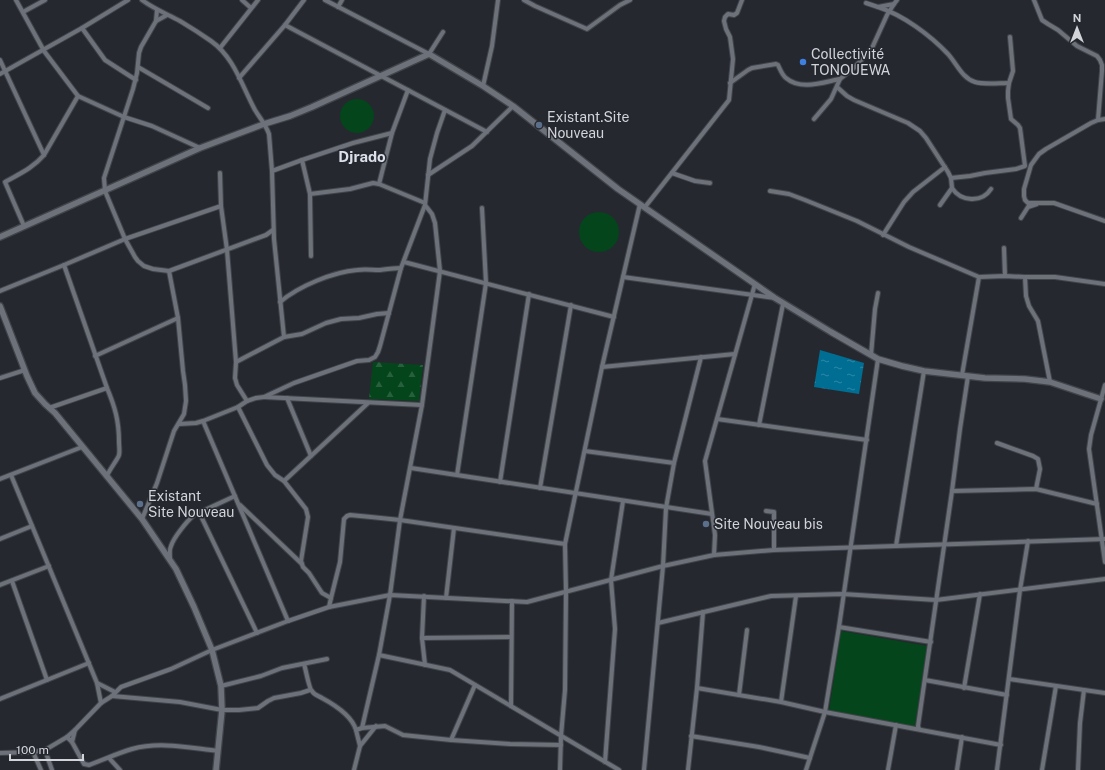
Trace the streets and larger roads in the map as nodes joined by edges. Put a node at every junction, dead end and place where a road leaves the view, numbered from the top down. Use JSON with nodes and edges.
{"nodes":[{"id":1,"x":16,"y":0,"type":"edge"},
{"id":2,"x":46,"y":0,"type":"edge"},
{"id":3,"x":128,"y":0,"type":"edge"},
{"id":4,"x":142,"y":0,"type":"edge"},
{"id":5,"x":242,"y":0,"type":"edge"},
{"id":6,"x":258,"y":0,"type":"edge"},
{"id":7,"x":304,"y":0,"type":"edge"},
{"id":8,"x":324,"y":0,"type":"edge"},
{"id":9,"x":342,"y":0,"type":"edge"},
{"id":10,"x":498,"y":0,"type":"edge"},
{"id":11,"x":524,"y":0,"type":"edge"},
{"id":12,"x":630,"y":0,"type":"edge"},
{"id":13,"x":742,"y":0,"type":"edge"},
{"id":14,"x":1034,"y":0,"type":"edge"},
{"id":15,"x":896,"y":2,"type":"edge"},
{"id":16,"x":866,"y":3,"type":"dead end"},
{"id":17,"x":878,"y":6,"type":"junction"},
{"id":18,"x":338,"y":7,"type":"junction"},
{"id":19,"x":251,"y":8,"type":"junction"},
{"id":20,"x":157,"y":10,"type":"junction"},
{"id":21,"x":890,"y":10,"type":"junction"},
{"id":22,"x":23,"y":12,"type":"junction"},
{"id":23,"x":167,"y":15,"type":"junction"},
{"id":24,"x":156,"y":21,"type":"junction"},
{"id":25,"x":285,"y":25,"type":"junction"},
{"id":26,"x":82,"y":28,"type":"junction"},
{"id":27,"x":443,"y":32,"type":"dead end"},
{"id":28,"x":1010,"y":37,"type":"dead end"},
{"id":29,"x":220,"y":48,"type":"junction"},
{"id":30,"x":44,"y":51,"type":"junction"},
{"id":31,"x":429,"y":54,"type":"junction"},
{"id":32,"x":0,"y":60,"type":"edge"},
{"id":33,"x":138,"y":67,"type":"junction"},
{"id":34,"x":6,"y":71,"type":"junction"},
{"id":35,"x":0,"y":74,"type":"edge"},
{"id":36,"x":382,"y":76,"type":"junction"},
{"id":37,"x":239,"y":78,"type":"junction"},
{"id":38,"x":840,"y":79,"type":"junction"},
{"id":39,"x":136,"y":80,"type":"junction"},
{"id":40,"x":730,"y":83,"type":"junction"},
{"id":41,"x":1009,"y":83,"type":"junction"},
{"id":42,"x":483,"y":86,"type":"junction"},
{"id":43,"x":837,"y":87,"type":"junction"},
{"id":44,"x":408,"y":90,"type":"junction"},
{"id":45,"x":78,"y":96,"type":"junction"},
{"id":46,"x":513,"y":106,"type":"junction"},
{"id":47,"x":208,"y":108,"type":"dead end"},
{"id":48,"x":445,"y":110,"type":"junction"},
{"id":49,"x":124,"y":117,"type":"junction"},
{"id":50,"x":814,"y":119,"type":"dead end"},
{"id":51,"x":1105,"y":119,"type":"edge"},
{"id":52,"x":1098,"y":120,"type":"junction"},
{"id":53,"x":264,"y":124,"type":"junction"},
{"id":54,"x":487,"y":132,"type":"junction"},
{"id":55,"x":392,"y":133,"type":"junction"},
{"id":56,"x":200,"y":148,"type":"junction"},
{"id":57,"x":44,"y":155,"type":"junction"},
{"id":58,"x":302,"y":160,"type":"junction"},
{"id":59,"x":1031,"y":165,"type":"junction"},
{"id":60,"x":1025,"y":166,"type":"junction"},
{"id":61,"x":945,"y":167,"type":"junction"},
{"id":62,"x":272,"y":171,"type":"junction"},
{"id":63,"x":672,"y":173,"type":"junction"},
{"id":64,"x":220,"y":174,"type":"dead end"},
{"id":65,"x":428,"y":175,"type":"junction"},
{"id":66,"x":950,"y":178,"type":"junction"},
{"id":67,"x":710,"y":183,"type":"dead end"},
{"id":68,"x":379,"y":184,"type":"junction"},
{"id":69,"x":952,"y":188,"type":"junction"},
{"id":70,"x":991,"y":189,"type":"dead end"},
{"id":71,"x":105,"y":191,"type":"junction"},
{"id":72,"x":770,"y":191,"type":"dead end"},
{"id":73,"x":310,"y":194,"type":"junction"},
{"id":74,"x":425,"y":204,"type":"junction"},
{"id":75,"x":642,"y":205,"type":"junction"},
{"id":76,"x":940,"y":205,"type":"dead end"},
{"id":77,"x":1028,"y":205,"type":"junction"},
{"id":78,"x":221,"y":206,"type":"junction"},
{"id":79,"x":482,"y":208,"type":"dead end"},
{"id":80,"x":1021,"y":218,"type":"dead end"},
{"id":81,"x":1105,"y":221,"type":"edge"},
{"id":82,"x":24,"y":226,"type":"junction"},
{"id":83,"x":273,"y":230,"type":"junction"},
{"id":84,"x":266,"y":235,"type":"junction"},
{"id":85,"x":883,"y":235,"type":"junction"},
{"id":86,"x":0,"y":237,"type":"edge"},
{"id":87,"x":125,"y":239,"type":"junction"},
{"id":88,"x":274,"y":239,"type":"junction"},
{"id":89,"x":1004,"y":248,"type":"dead end"},
{"id":90,"x":227,"y":250,"type":"junction"},
{"id":91,"x":311,"y":256,"type":"dead end"},
{"id":92,"x":404,"y":262,"type":"junction"},
{"id":93,"x":64,"y":265,"type":"junction"},
{"id":94,"x":401,"y":268,"type":"junction"},
{"id":95,"x":169,"y":271,"type":"junction"},
{"id":96,"x":440,"y":271,"type":"junction"},
{"id":97,"x":1005,"y":276,"type":"junction"},
{"id":98,"x":623,"y":277,"type":"junction"},
{"id":99,"x":979,"y":277,"type":"junction"},
{"id":100,"x":1024,"y":277,"type":"junction"},
{"id":101,"x":486,"y":283,"type":"junction"},
{"id":102,"x":755,"y":284,"type":"junction"},
{"id":103,"x":1105,"y":284,"type":"edge"},
{"id":104,"x":0,"y":291,"type":"edge"},
{"id":105,"x":279,"y":292,"type":"junction"},
{"id":106,"x":878,"y":293,"type":"dead end"},
{"id":107,"x":528,"y":294,"type":"junction"},
{"id":108,"x":288,"y":295,"type":"junction"},
{"id":109,"x":752,"y":295,"type":"junction"},
{"id":110,"x":775,"y":298,"type":"junction"},
{"id":111,"x":280,"y":302,"type":"junction"},
{"id":112,"x":782,"y":304,"type":"junction"},
{"id":113,"x":571,"y":305,"type":"junction"},
{"id":114,"x":0,"y":306,"type":"edge"},
{"id":115,"x":389,"y":313,"type":"junction"},
{"id":116,"x":614,"y":317,"type":"junction"},
{"id":117,"x":178,"y":318,"type":"junction"},
{"id":118,"x":284,"y":337,"type":"junction"},
{"id":119,"x":735,"y":354,"type":"junction"},
{"id":120,"x":871,"y":355,"type":"junction"},
{"id":121,"x":95,"y":356,"type":"junction"},
{"id":122,"x":701,"y":357,"type":"junction"},
{"id":123,"x":878,"y":359,"type":"junction"},
{"id":124,"x":236,"y":362,"type":"junction"},
{"id":125,"x":602,"y":367,"type":"junction"},
{"id":126,"x":24,"y":370,"type":"junction"},
{"id":127,"x":924,"y":371,"type":"junction"},
{"id":128,"x":965,"y":376,"type":"junction"},
{"id":129,"x":0,"y":378,"type":"edge"},
{"id":130,"x":1050,"y":382,"type":"junction"},
{"id":131,"x":1105,"y":385,"type":"edge"},
{"id":132,"x":107,"y":388,"type":"junction"},
{"id":133,"x":264,"y":397,"type":"junction"},
{"id":134,"x":287,"y":398,"type":"junction"},
{"id":135,"x":1103,"y":400,"type":"edge"},
{"id":136,"x":247,"y":402,"type":"junction"},
{"id":137,"x":368,"y":403,"type":"junction"},
{"id":138,"x":422,"y":405,"type":"junction"},
{"id":139,"x":238,"y":407,"type":"junction"},
{"id":140,"x":49,"y":408,"type":"junction"},
{"id":141,"x":717,"y":419,"type":"junction"},
{"id":142,"x":203,"y":421,"type":"junction"},
{"id":143,"x":179,"y":424,"type":"junction"},
{"id":144,"x":759,"y":424,"type":"junction"},
{"id":145,"x":867,"y":440,"type":"junction"},
{"id":146,"x":997,"y":443,"type":"dead end"},
{"id":147,"x":82,"y":447,"type":"junction"},
{"id":148,"x":585,"y":451,"type":"junction"},
{"id":149,"x":311,"y":456,"type":"junction"},
{"id":150,"x":674,"y":463,"type":"junction"},
{"id":151,"x":411,"y":468,"type":"junction"},
{"id":152,"x":11,"y":475,"type":"junction"},
{"id":153,"x":457,"y":475,"type":"junction"},
{"id":154,"x":107,"y":476,"type":"junction"},
{"id":155,"x":0,"y":479,"type":"edge"},
{"id":156,"x":284,"y":481,"type":"junction"},
{"id":157,"x":500,"y":482,"type":"junction"},
{"id":158,"x":540,"y":488,"type":"junction"},
{"id":159,"x":1036,"y":489,"type":"junction"},
{"id":160,"x":952,"y":491,"type":"junction"},
{"id":161,"x":576,"y":493,"type":"junction"},
{"id":162,"x":235,"y":496,"type":"junction"},
{"id":163,"x":623,"y":501,"type":"junction"},
{"id":164,"x":238,"y":504,"type":"junction"},
{"id":165,"x":1097,"y":504,"type":"junction"},
{"id":166,"x":666,"y":508,"type":"junction"},
{"id":167,"x":766,"y":511,"type":"dead end"},
{"id":168,"x":199,"y":512,"type":"junction"},
{"id":169,"x":712,"y":514,"type":"junction"},
{"id":170,"x":142,"y":519,"type":"junction"},
{"id":171,"x":400,"y":520,"type":"junction"},
{"id":172,"x":32,"y":526,"type":"junction"},
{"id":173,"x":454,"y":528,"type":"junction"},
{"id":174,"x":0,"y":539,"type":"edge"},
{"id":175,"x":1103,"y":539,"type":"edge"},
{"id":176,"x":1028,"y":541,"type":"junction"},
{"id":177,"x":565,"y":544,"type":"junction"},
{"id":178,"x":944,"y":544,"type":"junction"},
{"id":179,"x":896,"y":546,"type":"junction"},
{"id":180,"x":850,"y":548,"type":"junction"},
{"id":181,"x":774,"y":550,"type":"junction"},
{"id":182,"x":714,"y":555,"type":"junction"},
{"id":183,"x":170,"y":560,"type":"junction"},
{"id":184,"x":1105,"y":561,"type":"edge"},
{"id":185,"x":302,"y":564,"type":"junction"},
{"id":186,"x":49,"y":566,"type":"junction"},
{"id":187,"x":663,"y":566,"type":"junction"},
{"id":188,"x":1105,"y":579,"type":"edge"},
{"id":189,"x":612,"y":580,"type":"junction"},
{"id":190,"x":12,"y":581,"type":"junction"},
{"id":191,"x":0,"y":585,"type":"edge"},
{"id":192,"x":1020,"y":590,"type":"junction"},
{"id":193,"x":566,"y":592,"type":"junction"},
{"id":194,"x":843,"y":594,"type":"junction"},
{"id":195,"x":980,"y":594,"type":"junction"},
{"id":196,"x":390,"y":595,"type":"junction"},
{"id":197,"x":424,"y":596,"type":"junction"},
{"id":198,"x":796,"y":596,"type":"junction"},
{"id":199,"x":331,"y":598,"type":"junction"},
{"id":200,"x":446,"y":598,"type":"junction"},
{"id":201,"x":936,"y":600,"type":"junction"},
{"id":202,"x":512,"y":601,"type":"junction"},
{"id":203,"x":329,"y":607,"type":"junction"},
{"id":204,"x":703,"y":612,"type":"junction"},
{"id":205,"x":288,"y":621,"type":"junction"},
{"id":206,"x":658,"y":622,"type":"junction"},
{"id":207,"x":839,"y":628,"type":"junction"},
{"id":208,"x":747,"y":630,"type":"dead end"},
{"id":209,"x":257,"y":633,"type":"junction"},
{"id":210,"x":511,"y":637,"type":"junction"},
{"id":211,"x":422,"y":638,"type":"junction"},
{"id":212,"x":931,"y":642,"type":"junction"},
{"id":213,"x":212,"y":650,"type":"junction"},
{"id":214,"x":378,"y":655,"type":"junction"},
{"id":215,"x":327,"y":659,"type":"dead end"},
{"id":216,"x":89,"y":663,"type":"junction"},
{"id":217,"x":304,"y":664,"type":"junction"},
{"id":218,"x":425,"y":665,"type":"junction"},
{"id":219,"x":1009,"y":679,"type":"junction"},
{"id":220,"x":47,"y":680,"type":"junction"},
{"id":221,"x":925,"y":680,"type":"junction"},
{"id":222,"x":97,"y":683,"type":"junction"},
{"id":223,"x":475,"y":685,"type":"junction"},
{"id":224,"x":221,"y":686,"type":"junction"},
{"id":225,"x":1056,"y":686,"type":"junction"},
{"id":226,"x":697,"y":688,"type":"junction"},
{"id":227,"x":964,"y":688,"type":"junction"},
{"id":228,"x":310,"y":690,"type":"junction"},
{"id":229,"x":1084,"y":690,"type":"junction"},
{"id":230,"x":1105,"y":693,"type":"edge"},
{"id":231,"x":113,"y":694,"type":"junction"},
{"id":232,"x":739,"y":695,"type":"junction"},
{"id":233,"x":1007,"y":695,"type":"junction"},
{"id":234,"x":0,"y":699,"type":"edge"},
{"id":235,"x":781,"y":702,"type":"junction"},
{"id":236,"x":101,"y":703,"type":"junction"},
{"id":237,"x":511,"y":706,"type":"junction"},
{"id":238,"x":222,"y":710,"type":"junction"},
{"id":239,"x":825,"y":712,"type":"junction"},
{"id":240,"x":896,"y":725,"type":"junction"},
{"id":241,"x":376,"y":726,"type":"junction"},
{"id":242,"x":362,"y":728,"type":"junction"},
{"id":243,"x":919,"y":729,"type":"junction"},
{"id":244,"x":75,"y":730,"type":"junction"},
{"id":245,"x":356,"y":730,"type":"junction"},
{"id":246,"x":561,"y":736,"type":"junction"},
{"id":247,"x":692,"y":736,"type":"junction"},
{"id":248,"x":67,"y":737,"type":"junction"},
{"id":249,"x":962,"y":737,"type":"junction"},
{"id":250,"x":451,"y":740,"type":"junction"},
{"id":251,"x":72,"y":742,"type":"junction"},
{"id":252,"x":561,"y":745,"type":"junction"},
{"id":253,"x":1000,"y":745,"type":"junction"},
{"id":254,"x":360,"y":746,"type":"junction"},
{"id":255,"x":45,"y":750,"type":"junction"},
{"id":256,"x":33,"y":752,"type":"junction"},
{"id":257,"x":218,"y":752,"type":"junction"},
{"id":258,"x":0,"y":753,"type":"edge"},
{"id":259,"x":109,"y":758,"type":"junction"},
{"id":260,"x":810,"y":758,"type":"junction"},
{"id":261,"x":605,"y":762,"type":"junction"},
{"id":262,"x":40,"y":770,"type":"edge"},
{"id":263,"x":52,"y":770,"type":"edge"},
{"id":264,"x":120,"y":770,"type":"edge"},
{"id":265,"x":216,"y":770,"type":"edge"},
{"id":266,"x":354,"y":770,"type":"edge"},
{"id":267,"x":560,"y":770,"type":"edge"},
{"id":268,"x":619,"y":770,"type":"edge"},
{"id":269,"x":644,"y":770,"type":"edge"},
{"id":270,"x":688,"y":770,"type":"edge"},
{"id":271,"x":806,"y":770,"type":"edge"},
{"id":272,"x":888,"y":770,"type":"edge"},
{"id":273,"x":957,"y":770,"type":"edge"},
{"id":274,"x":997,"y":770,"type":"edge"},
{"id":275,"x":1042,"y":770,"type":"edge"},
{"id":276,"x":1078,"y":770,"type":"edge"}],
"edges":[{"from":1,"to":22,"type":"street"},
{"from":2,"to":22,"type":"street"},
{"from":3,"to":26,"type":"street"},
{"from":4,"to":20,"type":"street"},
{"from":5,"to":19,"type":"street"},
{"from":6,"to":19,"type":"street"},
{"from":7,"to":25,"type":"street"},
{"from":8,"to":18,"type":"street"},
{"from":9,"to":18,"type":"street"},
{"from":10,"to":42,"type":"street"},
{"from":11,"to":12,"type":"street"},
{"from":13,"to":40,"type":"street"},
{"from":14,"to":52,"type":"street"},
{"from":15,"to":17,"type":"street"},
{"from":15,"to":21,"type":"street"},
{"from":16,"to":17,"type":"street"},
{"from":17,"to":21,"type":"street"},
{"from":18,"to":31,"type":"street"},
{"from":19,"to":29,"type":"street"},
{"from":20,"to":23,"type":"street"},
{"from":20,"to":24,"type":"street"},
{"from":21,"to":38,"type":"street"},
{"from":21,"to":41,"type":"street"},
{"from":22,"to":30,"type":"street"},
{"from":23,"to":24,"type":"street"},
{"from":23,"to":29,"type":"street"},
{"from":24,"to":33,"type":"street"},
{"from":25,"to":36,"type":"street"},
{"from":25,"to":37,"type":"street"},
{"from":26,"to":30,"type":"street"},
{"from":26,"to":39,"type":"street"},
{"from":27,"to":31,"type":"street"},
{"from":28,"to":41,"type":"street"},
{"from":29,"to":37,"type":"street"},
{"from":30,"to":34,"type":"street"},
{"from":30,"to":45,"type":"street"},
{"from":31,"to":36,"type":"street"},
{"from":31,"to":42,"type":"street"},
{"from":32,"to":34,"type":"street"},
{"from":33,"to":39,"type":"street"},
{"from":33,"to":47,"type":"street"},
{"from":34,"to":35,"type":"street"},
{"from":34,"to":57,"type":"street"},
{"from":36,"to":44,"type":"street"},
{"from":36,"to":53,"type":"street"},
{"from":37,"to":53,"type":"street"},
{"from":38,"to":40,"type":"street"},
{"from":38,"to":43,"type":"street"},
{"from":39,"to":49,"type":"street"},
{"from":40,"to":63,"type":"street"},
{"from":41,"to":60,"type":"street"},
{"from":42,"to":46,"type":"street"},
{"from":43,"to":50,"type":"street"},
{"from":43,"to":61,"type":"street"},
{"from":44,"to":48,"type":"street"},
{"from":44,"to":55,"type":"street"},
{"from":45,"to":49,"type":"street"},
{"from":45,"to":57,"type":"street"},
{"from":46,"to":54,"type":"street"},
{"from":46,"to":75,"type":"street"},
{"from":48,"to":54,"type":"street"},
{"from":48,"to":65,"type":"street"},
{"from":49,"to":56,"type":"street"},
{"from":49,"to":71,"type":"street"},
{"from":51,"to":52,"type":"street"},
{"from":52,"to":59,"type":"street"},
{"from":53,"to":56,"type":"street"},
{"from":53,"to":62,"type":"street"},
{"from":54,"to":65,"type":"street"},
{"from":55,"to":58,"type":"street"},
{"from":55,"to":68,"type":"street"},
{"from":56,"to":71,"type":"street"},
{"from":57,"to":82,"type":"street"},
{"from":58,"to":62,"type":"street"},
{"from":58,"to":73,"type":"street"},
{"from":59,"to":60,"type":"street"},
{"from":59,"to":77,"type":"street"},
{"from":60,"to":66,"type":"street"},
{"from":61,"to":66,"type":"street"},
{"from":61,"to":85,"type":"street"},
{"from":62,"to":83,"type":"street"},
{"from":63,"to":67,"type":"street"},
{"from":63,"to":75,"type":"street"},
{"from":64,"to":78,"type":"street"},
{"from":65,"to":74,"type":"street"},
{"from":66,"to":69,"type":"street"},
{"from":68,"to":73,"type":"street"},
{"from":68,"to":74,"type":"street"},
{"from":69,"to":70,"type":"street"},
{"from":69,"to":76,"type":"street"},
{"from":71,"to":82,"type":"street"},
{"from":71,"to":87,"type":"street"},
{"from":72,"to":85,"type":"street"},
{"from":73,"to":91,"type":"street"},
{"from":74,"to":92,"type":"street"},
{"from":74,"to":96,"type":"street"},
{"from":75,"to":98,"type":"street"},
{"from":75,"to":102,"type":"street"},
{"from":77,"to":80,"type":"street"},
{"from":77,"to":81,"type":"street"},
{"from":78,"to":87,"type":"street"},
{"from":78,"to":90,"type":"street"},
{"from":79,"to":101,"type":"street"},
{"from":82,"to":86,"type":"street"},
{"from":83,"to":84,"type":"street"},
{"from":83,"to":88,"type":"street"},
{"from":84,"to":88,"type":"street"},
{"from":84,"to":90,"type":"street"},
{"from":85,"to":99,"type":"street"},
{"from":87,"to":93,"type":"street"},
{"from":87,"to":95,"type":"street"},
{"from":88,"to":105,"type":"street"},
{"from":89,"to":97,"type":"street"},
{"from":90,"to":95,"type":"street"},
{"from":90,"to":124,"type":"street"},
{"from":92,"to":94,"type":"street"},
{"from":92,"to":96,"type":"street"},
{"from":93,"to":104,"type":"street"},
{"from":93,"to":121,"type":"street"},
{"from":94,"to":108,"type":"street"},
{"from":94,"to":115,"type":"street"},
{"from":95,"to":117,"type":"street"},
{"from":96,"to":101,"type":"street"},
{"from":96,"to":138,"type":"street"},
{"from":97,"to":99,"type":"street"},
{"from":97,"to":100,"type":"street"},
{"from":98,"to":109,"type":"street"},
{"from":98,"to":116,"type":"street"},
{"from":99,"to":128,"type":"street"},
{"from":100,"to":103,"type":"street"},
{"from":100,"to":130,"type":"street"},
{"from":101,"to":107,"type":"street"},
{"from":101,"to":153,"type":"street"},
{"from":102,"to":109,"type":"street"},
{"from":102,"to":110,"type":"street"},
{"from":105,"to":108,"type":"street"},
{"from":105,"to":111,"type":"street"},
{"from":106,"to":120,"type":"street"},
{"from":107,"to":113,"type":"street"},
{"from":107,"to":157,"type":"street"},
{"from":108,"to":111,"type":"street"},
{"from":109,"to":110,"type":"street"},
{"from":109,"to":119,"type":"street"},
{"from":110,"to":112,"type":"street"},
{"from":111,"to":118,"type":"street"},
{"from":112,"to":120,"type":"street"},
{"from":112,"to":144,"type":"street"},
{"from":113,"to":116,"type":"street"},
{"from":113,"to":158,"type":"street"},
{"from":114,"to":126,"type":"street"},
{"from":115,"to":118,"type":"street"},
{"from":115,"to":133,"type":"street"},
{"from":116,"to":125,"type":"street"},
{"from":117,"to":121,"type":"street"},
{"from":117,"to":143,"type":"street"},
{"from":118,"to":124,"type":"street"},
{"from":119,"to":122,"type":"street"},
{"from":119,"to":141,"type":"street"},
{"from":120,"to":123,"type":"street"},
{"from":121,"to":132,"type":"street"},
{"from":122,"to":125,"type":"street"},
{"from":122,"to":150,"type":"street"},
{"from":123,"to":127,"type":"street"},
{"from":123,"to":145,"type":"street"},
{"from":124,"to":136,"type":"street"},
{"from":125,"to":148,"type":"street"},
{"from":126,"to":129,"type":"street"},
{"from":126,"to":140,"type":"street"},
{"from":127,"to":128,"type":"street"},
{"from":127,"to":179,"type":"street"},
{"from":128,"to":130,"type":"street"},
{"from":128,"to":160,"type":"street"},
{"from":130,"to":135,"type":"street"},
{"from":131,"to":135,"type":"street"},
{"from":132,"to":140,"type":"street"},
{"from":132,"to":154,"type":"street"},
{"from":133,"to":134,"type":"street"},
{"from":133,"to":136,"type":"street"},
{"from":134,"to":137,"type":"street"},
{"from":134,"to":149,"type":"street"},
{"from":135,"to":165,"type":"street"},
{"from":136,"to":139,"type":"street"},
{"from":137,"to":138,"type":"street"},
{"from":137,"to":149,"type":"street"},
{"from":138,"to":151,"type":"street"},
{"from":139,"to":142,"type":"street"},
{"from":139,"to":156,"type":"street"},
{"from":140,"to":147,"type":"street"},
{"from":141,"to":144,"type":"street"},
{"from":141,"to":169,"type":"street"},
{"from":142,"to":143,"type":"street"},
{"from":142,"to":162,"type":"street"},
{"from":143,"to":170,"type":"street"},
{"from":144,"to":145,"type":"street"},
{"from":145,"to":180,"type":"street"},
{"from":146,"to":159,"type":"street"},
{"from":147,"to":152,"type":"street"},
{"from":147,"to":154,"type":"street"},
{"from":148,"to":150,"type":"street"},
{"from":148,"to":161,"type":"street"},
{"from":149,"to":156,"type":"street"},
{"from":150,"to":166,"type":"street"},
{"from":151,"to":153,"type":"street"},
{"from":151,"to":171,"type":"street"},
{"from":152,"to":155,"type":"street"},
{"from":152,"to":172,"type":"street"},
{"from":153,"to":157,"type":"street"},
{"from":154,"to":170,"type":"street"},
{"from":156,"to":185,"type":"street"},
{"from":157,"to":158,"type":"street"},
{"from":158,"to":161,"type":"street"},
{"from":159,"to":160,"type":"street"},
{"from":159,"to":165,"type":"street"},
{"from":160,"to":178,"type":"street"},
{"from":161,"to":163,"type":"street"},
{"from":161,"to":177,"type":"street"},
{"from":162,"to":164,"type":"street"},
{"from":162,"to":168,"type":"street"},
{"from":163,"to":166,"type":"street"},
{"from":163,"to":189,"type":"street"},
{"from":164,"to":185,"type":"street"},
{"from":164,"to":205,"type":"street"},
{"from":165,"to":175,"type":"street"},
{"from":166,"to":169,"type":"street"},
{"from":166,"to":187,"type":"street"},
{"from":167,"to":181,"type":"street"},
{"from":168,"to":183,"type":"street"},
{"from":168,"to":209,"type":"street"},
{"from":169,"to":182,"type":"street"},
{"from":170,"to":183,"type":"street"},
{"from":171,"to":173,"type":"street"},
{"from":171,"to":196,"type":"street"},
{"from":171,"to":199,"type":"street"},
{"from":172,"to":174,"type":"street"},
{"from":172,"to":186,"type":"street"},
{"from":173,"to":177,"type":"street"},
{"from":173,"to":200,"type":"street"},
{"from":175,"to":176,"type":"street"},
{"from":175,"to":184,"type":"street"},
{"from":176,"to":178,"type":"street"},
{"from":176,"to":192,"type":"street"},
{"from":177,"to":193,"type":"street"},
{"from":178,"to":179,"type":"street"},
{"from":178,"to":201,"type":"street"},
{"from":179,"to":180,"type":"street"},
{"from":180,"to":181,"type":"street"},
{"from":180,"to":194,"type":"street"},
{"from":181,"to":182,"type":"street"},
{"from":182,"to":187,"type":"street"},
{"from":183,"to":213,"type":"street"},
{"from":185,"to":199,"type":"street"},
{"from":186,"to":190,"type":"street"},
{"from":186,"to":216,"type":"street"},
{"from":187,"to":189,"type":"street"},
{"from":187,"to":206,"type":"street"},
{"from":188,"to":192,"type":"street"},
{"from":189,"to":193,"type":"street"},
{"from":189,"to":261,"type":"street"},
{"from":190,"to":191,"type":"street"},
{"from":190,"to":220,"type":"street"},
{"from":192,"to":195,"type":"street"},
{"from":192,"to":219,"type":"street"},
{"from":193,"to":202,"type":"street"},
{"from":193,"to":246,"type":"street"},
{"from":194,"to":198,"type":"street"},
{"from":194,"to":201,"type":"street"},
{"from":194,"to":207,"type":"street"},
{"from":195,"to":201,"type":"street"},
{"from":195,"to":227,"type":"street"},
{"from":196,"to":197,"type":"street"},
{"from":196,"to":203,"type":"street"},
{"from":196,"to":214,"type":"street"},
{"from":197,"to":200,"type":"street"},
{"from":197,"to":211,"type":"street"},
{"from":198,"to":204,"type":"street"},
{"from":198,"to":235,"type":"street"},
{"from":199,"to":203,"type":"street"},
{"from":200,"to":202,"type":"street"},
{"from":201,"to":212,"type":"street"},
{"from":202,"to":210,"type":"street"},
{"from":203,"to":205,"type":"street"},
{"from":204,"to":206,"type":"street"},
{"from":204,"to":226,"type":"street"},
{"from":205,"to":209,"type":"street"},
{"from":206,"to":269,"type":"street"},
{"from":207,"to":212,"type":"street"},
{"from":207,"to":239,"type":"street"},
{"from":208,"to":232,"type":"street"},
{"from":209,"to":213,"type":"street"},
{"from":210,"to":211,"type":"street"},
{"from":210,"to":237,"type":"street"},
{"from":211,"to":218,"type":"street"},
{"from":212,"to":221,"type":"street"},
{"from":213,"to":224,"type":"street"},
{"from":213,"to":231,"type":"street"},
{"from":214,"to":218,"type":"street"},
{"from":214,"to":242,"type":"street"},
{"from":215,"to":217,"type":"street"},
{"from":216,"to":220,"type":"street"},
{"from":216,"to":222,"type":"street"},
{"from":217,"to":224,"type":"street"},
{"from":217,"to":228,"type":"street"},
{"from":218,"to":223,"type":"street"},
{"from":219,"to":225,"type":"street"},
{"from":219,"to":233,"type":"street"},
{"from":220,"to":234,"type":"street"},
{"from":221,"to":227,"type":"street"},
{"from":221,"to":243,"type":"street"},
{"from":222,"to":231,"type":"street"},
{"from":222,"to":236,"type":"street"},
{"from":223,"to":237,"type":"street"},
{"from":223,"to":250,"type":"street"},
{"from":224,"to":238,"type":"street"},
{"from":225,"to":229,"type":"street"},
{"from":225,"to":275,"type":"street"},
{"from":226,"to":232,"type":"street"},
{"from":226,"to":247,"type":"street"},
{"from":227,"to":233,"type":"street"},
{"from":228,"to":238,"type":"street"},
{"from":228,"to":245,"type":"street"},
{"from":229,"to":230,"type":"street"},
{"from":229,"to":276,"type":"street"},
{"from":231,"to":236,"type":"street"},
{"from":231,"to":238,"type":"street"},
{"from":232,"to":235,"type":"street"},
{"from":233,"to":253,"type":"street"},
{"from":235,"to":239,"type":"street"},
{"from":236,"to":244,"type":"street"},
{"from":237,"to":246,"type":"street"},
{"from":238,"to":257,"type":"street"},
{"from":239,"to":240,"type":"street"},
{"from":239,"to":260,"type":"street"},
{"from":240,"to":243,"type":"street"},
{"from":240,"to":272,"type":"street"},
{"from":241,"to":242,"type":"street"},
{"from":241,"to":250,"type":"street"},
{"from":241,"to":254,"type":"street"},
{"from":242,"to":245,"type":"street"},
{"from":243,"to":249,"type":"street"},
{"from":244,"to":248,"type":"street"},
{"from":244,"to":251,"type":"street"},
{"from":245,"to":254,"type":"street"},
{"from":246,"to":252,"type":"street"},
{"from":246,"to":261,"type":"street"},
{"from":247,"to":260,"type":"street"},
{"from":247,"to":270,"type":"street"},
{"from":248,"to":251,"type":"street"},
{"from":248,"to":255,"type":"street"},
{"from":249,"to":253,"type":"street"},
{"from":249,"to":273,"type":"street"},
{"from":250,"to":252,"type":"street"},
{"from":251,"to":259,"type":"street"},
{"from":252,"to":267,"type":"street"},
{"from":253,"to":274,"type":"street"},
{"from":254,"to":266,"type":"street"},
{"from":255,"to":256,"type":"street"},
{"from":255,"to":263,"type":"street"},
{"from":256,"to":258,"type":"street"},
{"from":256,"to":262,"type":"street"},
{"from":257,"to":259,"type":"street"},
{"from":257,"to":265,"type":"street"},
{"from":259,"to":264,"type":"street"},
{"from":260,"to":271,"type":"street"},
{"from":261,"to":268,"type":"street"}]}
